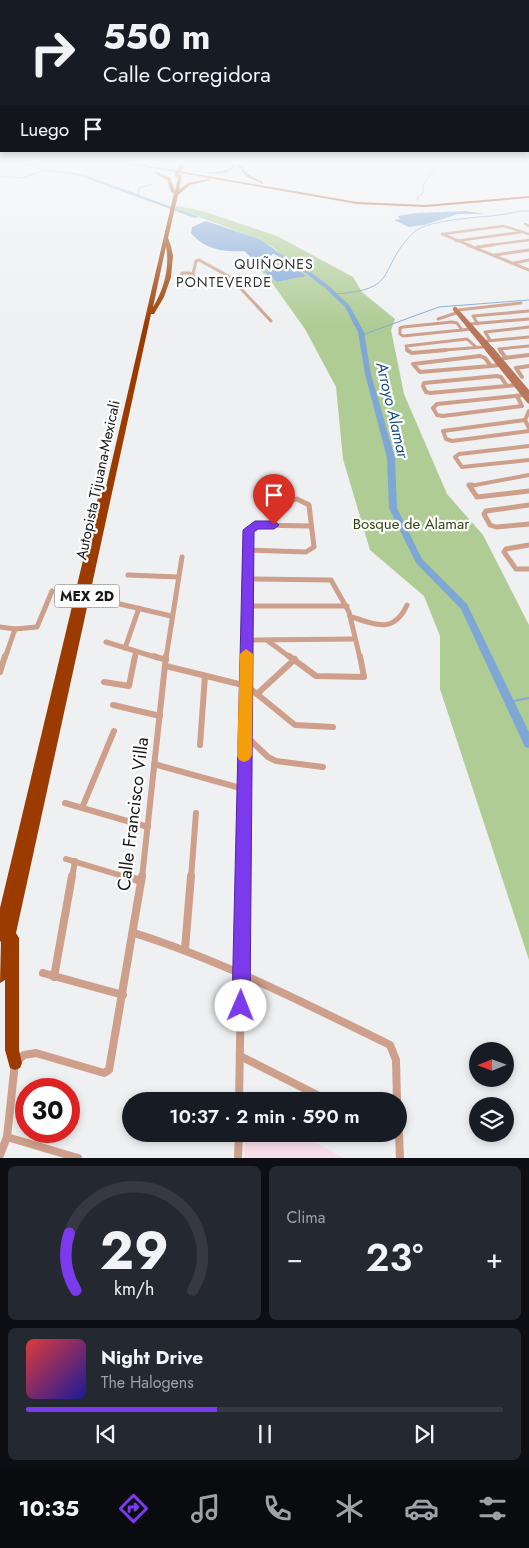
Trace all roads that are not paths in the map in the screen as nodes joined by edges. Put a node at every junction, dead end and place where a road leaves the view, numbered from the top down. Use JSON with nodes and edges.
{"nodes":[{"id":1,"x":170,"y":217,"type":"edge"},
{"id":2,"x":170,"y":217,"type":"edge"},
{"id":3,"x":475,"y":230,"type":"junction"},
{"id":4,"x":462,"y":231,"type":"junction"},
{"id":5,"x":523,"y":232,"type":"junction"},
{"id":6,"x":480,"y":234,"type":"junction"},
{"id":7,"x":529,"y":234,"type":"edge"},
{"id":8,"x":484,"y":237,"type":"junction"},
{"id":9,"x":166,"y":238,"type":"junction"},
{"id":10,"x":529,"y":240,"type":"edge"},
{"id":11,"x":456,"y":241,"type":"junction"},
{"id":12,"x":474,"y":248,"type":"junction"},
{"id":13,"x":529,"y":250,"type":"edge"},
{"id":14,"x":495,"y":255,"type":"junction"},
{"id":15,"x":529,"y":260,"type":"edge"},
{"id":16,"x":514,"y":263,"type":"junction"},
{"id":17,"x":195,"y":269,"type":"junction"},
{"id":18,"x":529,"y":270,"type":"edge"},
{"id":19,"x":187,"y":272,"type":"junction"},
{"id":20,"x":167,"y":274,"type":"junction"},
{"id":21,"x":193,"y":274,"type":"junction"},
{"id":22,"x":178,"y":275,"type":"junction"},
{"id":23,"x":521,"y":303,"type":"dead end"},
{"id":24,"x":457,"y":311,"type":"junction"},
{"id":25,"x":529,"y":311,"type":"edge"},
{"id":26,"x":148,"y":318,"type":"junction"},
{"id":27,"x":438,"y":319,"type":"dead end"},
{"id":28,"x":529,"y":319,"type":"edge"},
{"id":29,"x":271,"y":321,"type":"dead end"},
{"id":30,"x":478,"y":324,"type":"junction"},
{"id":31,"x":470,"y":327,"type":"junction"},
{"id":32,"x":529,"y":327,"type":"edge"},
{"id":33,"x":462,"y":330,"type":"junction"},
{"id":34,"x":529,"y":337,"type":"edge"},
{"id":35,"x":490,"y":340,"type":"junction"},
{"id":36,"x":484,"y":344,"type":"junction"},
{"id":37,"x":529,"y":346,"type":"edge"},
{"id":38,"x":476,"y":347,"type":"junction"},
{"id":39,"x":529,"y":356,"type":"edge"},
{"id":40,"x":506,"y":358,"type":"junction"},
{"id":41,"x":496,"y":359,"type":"junction"},
{"id":42,"x":499,"y":365,"type":"junction"},
{"id":43,"x":491,"y":366,"type":"junction"},
{"id":44,"x":529,"y":366,"type":"edge"},
{"id":45,"x":522,"y":377,"type":"junction"},
{"id":46,"x":529,"y":377,"type":"edge"},
{"id":47,"x":515,"y":378,"type":"junction"},
{"id":48,"x":515,"y":385,"type":"junction"},
{"id":49,"x":507,"y":386,"type":"junction"},
{"id":50,"x":526,"y":395,"type":"edge"},
{"id":51,"x":517,"y":396,"type":"junction"},
{"id":52,"x":529,"y":401,"type":"edge"},
{"id":53,"x":529,"y":411,"type":"edge"},
{"id":54,"x":525,"y":420,"type":"junction"},
{"id":55,"x":529,"y":430,"type":"edge"},
{"id":56,"x":529,"y":446,"type":"edge"},
{"id":57,"x":529,"y":460,"type":"edge"},
{"id":58,"x":529,"y":475,"type":"edge"},
{"id":59,"x":529,"y":491,"type":"edge"},
{"id":60,"x":283,"y":502,"type":"dead end"},
{"id":61,"x":529,"y":505,"type":"edge"},
{"id":62,"x":529,"y":524,"type":"edge"},
{"id":63,"x":310,"y":526,"type":"junction"},
{"id":64,"x":529,"y":545,"type":"edge"},
{"id":65,"x":248,"y":550,"type":"junction"},
{"id":66,"x":182,"y":557,"type":"dead end"},
{"id":67,"x":529,"y":569,"type":"edge"},
{"id":68,"x":128,"y":575,"type":"dead end"},
{"id":69,"x":178,"y":577,"type":"junction"},
{"id":70,"x":246,"y":579,"type":"junction"},
{"id":71,"x":52,"y":590,"type":"dead end"},
{"id":72,"x":120,"y":604,"type":"dead end"},
{"id":73,"x":247,"y":606,"type":"junction"},
{"id":74,"x":347,"y":606,"type":"junction"},
{"id":75,"x":407,"y":606,"type":"dead end"},
{"id":76,"x":139,"y":608,"type":"junction"},
{"id":77,"x":171,"y":616,"type":"junction"},
{"id":78,"x":350,"y":616,"type":"junction"},
{"id":79,"x":0,"y":626,"type":"edge"},
{"id":80,"x":15,"y":629,"type":"junction"},
{"id":81,"x":354,"y":639,"type":"junction"},
{"id":82,"x":246,"y":640,"type":"junction"},
{"id":83,"x":268,"y":641,"type":"junction"},
{"id":84,"x":106,"y":642,"type":"dead end"},
{"id":85,"x":125,"y":648,"type":"junction"},
{"id":86,"x":136,"y":652,"type":"junction"},
{"id":87,"x":295,"y":659,"type":"junction"},
{"id":88,"x":166,"y":663,"type":"junction"},
{"id":89,"x":0,"y":672,"type":"edge"},
{"id":90,"x":205,"y":676,"type":"junction"},
{"id":91,"x":104,"y":682,"type":"dead end"},
{"id":92,"x":247,"y":686,"type":"junction"},
{"id":93,"x":257,"y":694,"type":"junction"},
{"id":94,"x":113,"y":705,"type":"dead end"},
{"id":95,"x":160,"y":716,"type":"junction"},
{"id":96,"x":333,"y":727,"type":"dead end"},
{"id":97,"x":114,"y":731,"type":"dead end"},
{"id":98,"x":245,"y":735,"type":"junction"},
{"id":99,"x":200,"y":745,"type":"dead end"},
{"id":100,"x":154,"y":764,"type":"junction"},
{"id":101,"x":323,"y":767,"type":"dead end"},
{"id":102,"x":244,"y":789,"type":"junction"},
{"id":103,"x":65,"y":803,"type":"dead end"},
{"id":104,"x":82,"y":808,"type":"junction"},
{"id":105,"x":196,"y":813,"type":"dead end"},
{"id":106,"x":148,"y":827,"type":"junction"},
{"id":107,"x":141,"y":881,"type":"junction"},
{"id":108,"x":6,"y":931,"type":"edge"},
{"id":109,"x":134,"y":933,"type":"junction"},
{"id":110,"x":185,"y":949,"type":"junction"},
{"id":111,"x":43,"y":973,"type":"dead end"},
{"id":112,"x":241,"y":973,"type":"junction"},
{"id":113,"x":0,"y":976,"type":"edge"},
{"id":114,"x":54,"y":977,"type":"junction"},
{"id":115,"x":123,"y":995,"type":"junction"},
{"id":116,"x":240,"y":1056,"type":"junction"},
{"id":117,"x":20,"y":1059,"type":"junction"},
{"id":118,"x":239,"y":1092,"type":"edge"},
{"id":119,"x":311,"y":1092,"type":"edge"},
{"id":120,"x":396,"y":1092,"type":"edge"},
{"id":121,"x":7,"y":1137,"type":"junction"},
{"id":122,"x":238,"y":1142,"type":"edge"},
{"id":123,"x":398,"y":1142,"type":"edge"},
{"id":124,"x":0,"y":1155,"type":"edge"},
{"id":125,"x":78,"y":1158,"type":"edge"},
{"id":126,"x":238,"y":1158,"type":"edge"},
{"id":127,"x":400,"y":1158,"type":"edge"}],
"edges":[{"from":1,"to":9,"type":"highway","name":"Autopista Tijuana-Mexicali","number":"MEX 2D"},
{"from":2,"to":108,"type":"highway","name":"Autopista Tijuana-Mexicali","number":"MEX 2D"},
{"from":3,"to":4,"type":"street"},
{"from":3,"to":5,"type":"street"},
{"from":3,"to":6,"type":"street"},
{"from":4,"to":6,"type":"street"},
{"from":4,"to":11,"type":"street"},
{"from":5,"to":7,"type":"street"},
{"from":5,"to":8,"type":"street"},
{"from":6,"to":8,"type":"street"},
{"from":8,"to":11,"type":"street"},
{"from":9,"to":20,"type":"highway"},
{"from":9,"to":26,"type":"highway","name":"Autopista Tijuana-Mexicali","number":"MEX 2D"},
{"from":10,"to":12,"type":"street"},
{"from":11,"to":12,"type":"street"},
{"from":12,"to":14,"type":"street"},
{"from":13,"to":14,"type":"street"},
{"from":14,"to":16,"type":"street"},
{"from":15,"to":16,"type":"street"},
{"from":16,"to":18,"type":"street"},
{"from":17,"to":19,"type":"street"},
{"from":17,"to":21,"type":"street"},
{"from":17,"to":29,"type":"street"},
{"from":19,"to":21,"type":"street"},
{"from":19,"to":22,"type":"street"},
{"from":20,"to":22,"type":"street"},
{"from":20,"to":22,"type":"street"},
{"from":20,"to":26,"type":"highway"},
{"from":21,"to":22,"type":"street"},
{"from":23,"to":24,"type":"street"},
{"from":24,"to":27,"type":"street"},
{"from":24,"to":31,"type":"street"},
{"from":25,"to":30,"type":"street"},
{"from":26,"to":108,"type":"highway","name":"Autopista Tijuana-Mexicali","number":"MEX 2D"},
{"from":28,"to":30,"type":"street"},
{"from":30,"to":31,"type":"street"},
{"from":31,"to":33,"type":"street"},
{"from":31,"to":36,"type":"street"},
{"from":32,"to":35,"type":"street"},
{"from":33,"to":33,"type":"street"},
{"from":34,"to":35,"type":"street"},
{"from":35,"to":36,"type":"street"},
{"from":36,"to":38,"type":"street"},
{"from":36,"to":41,"type":"street"},
{"from":37,"to":40,"type":"street"},
{"from":38,"to":38,"type":"street"},
{"from":39,"to":40,"type":"street"},
{"from":40,"to":41,"type":"street"},
{"from":41,"to":42,"type":"street"},
{"from":41,"to":47,"type":"street"},
{"from":42,"to":43,"type":"street"},
{"from":42,"to":48,"type":"street"},
{"from":43,"to":43,"type":"street"},
{"from":44,"to":45,"type":"street"},
{"from":45,"to":46,"type":"street"},
{"from":45,"to":47,"type":"street"},
{"from":47,"to":50,"type":"street"},
{"from":48,"to":49,"type":"street"},
{"from":48,"to":50,"type":"street"},
{"from":49,"to":49,"type":"street"},
{"from":50,"to":51,"type":"street"},
{"from":50,"to":52,"type":"street"},
{"from":51,"to":51,"type":"street"},
{"from":53,"to":54,"type":"street"},
{"from":54,"to":55,"type":"street"},
{"from":54,"to":55,"type":"street"},
{"from":56,"to":57,"type":"street"},
{"from":58,"to":59,"type":"street"},
{"from":60,"to":63,"type":"street"},
{"from":61,"to":62,"type":"street"},
{"from":63,"to":65,"type":"street"},
{"from":63,"to":65,"type":"street"},
{"from":64,"to":67,"type":"street"},
{"from":65,"to":70,"type":"street"},
{"from":66,"to":69,"type":"street","name":"Calle Francisco Villa"},
{"from":68,"to":69,"type":"street"},
{"from":69,"to":77,"type":"street","name":"Calle Francisco Villa"},
{"from":70,"to":73,"type":"street"},
{"from":70,"to":74,"type":"street"},
{"from":71,"to":80,"type":"street"},
{"from":72,"to":76,"type":"street"},
{"from":73,"to":74,"type":"street"},
{"from":73,"to":82,"type":"street"},
{"from":74,"to":78,"type":"street"},
{"from":75,"to":78,"type":"street"},
{"from":76,"to":77,"type":"street"},
{"from":76,"to":85,"type":"street"},
{"from":77,"to":88,"type":"street","name":"Calle Francisco Villa"},
{"from":78,"to":81,"type":"street"},
{"from":79,"to":80,"type":"street"},
{"from":80,"to":89,"type":"street"},
{"from":81,"to":83,"type":"street"},
{"from":81,"to":87,"type":"street"},
{"from":82,"to":83,"type":"street"},
{"from":82,"to":92,"type":"street"},
{"from":83,"to":87,"type":"street"},
{"from":84,"to":85,"type":"street"},
{"from":85,"to":86,"type":"street"},
{"from":86,"to":88,"type":"street"},
{"from":86,"to":91,"type":"street"},
{"from":87,"to":93,"type":"street"},
{"from":88,"to":90,"type":"street"},
{"from":88,"to":95,"type":"street","name":"Calle Francisco Villa"},
{"from":90,"to":92,"type":"street"},
{"from":90,"to":99,"type":"street"},
{"from":92,"to":93,"type":"street"},
{"from":92,"to":98,"type":"street"},
{"from":93,"to":96,"type":"street"},
{"from":94,"to":95,"type":"street"},
{"from":95,"to":100,"type":"street","name":"Calle Francisco Villa"},
{"from":97,"to":104,"type":"street"},
{"from":98,"to":101,"type":"street"},
{"from":98,"to":102,"type":"street"},
{"from":100,"to":102,"type":"street"},
{"from":100,"to":106,"type":"street","name":"Calle Francisco Villa"},
{"from":102,"to":112,"type":"street"},
{"from":103,"to":104,"type":"street"},
{"from":104,"to":106,"type":"street"},
{"from":105,"to":110,"type":"street"},
{"from":106,"to":107,"type":"street","name":"Calle Francisco Villa"},
{"from":107,"to":109,"type":"street","name":"Calle Francisco Villa"},
{"from":107,"to":114,"type":"street"},
{"from":108,"to":113,"type":"highway","name":"Autopista Tijuana-Mexicali","number":"MEX 2D"},
{"from":108,"to":117,"type":"highway"},
{"from":109,"to":110,"type":"street"},
{"from":109,"to":115,"type":"street","name":"Calle Francisco Villa"},
{"from":110,"to":112,"type":"street"},
{"from":111,"to":114,"type":"street"},
{"from":112,"to":116,"type":"street"},
{"from":112,"to":120,"type":"street"},
{"from":114,"to":115,"type":"street"},
{"from":115,"to":117,"type":"street","name":"Calle Francisco Villa"},
{"from":116,"to":118,"type":"street"},
{"from":116,"to":119,"type":"street"},
{"from":117,"to":121,"type":"street"},
{"from":121,"to":124,"type":"street"},
{"from":121,"to":125,"type":"street"},
{"from":122,"to":126,"type":"street"},
{"from":123,"to":127,"type":"street"}]}
